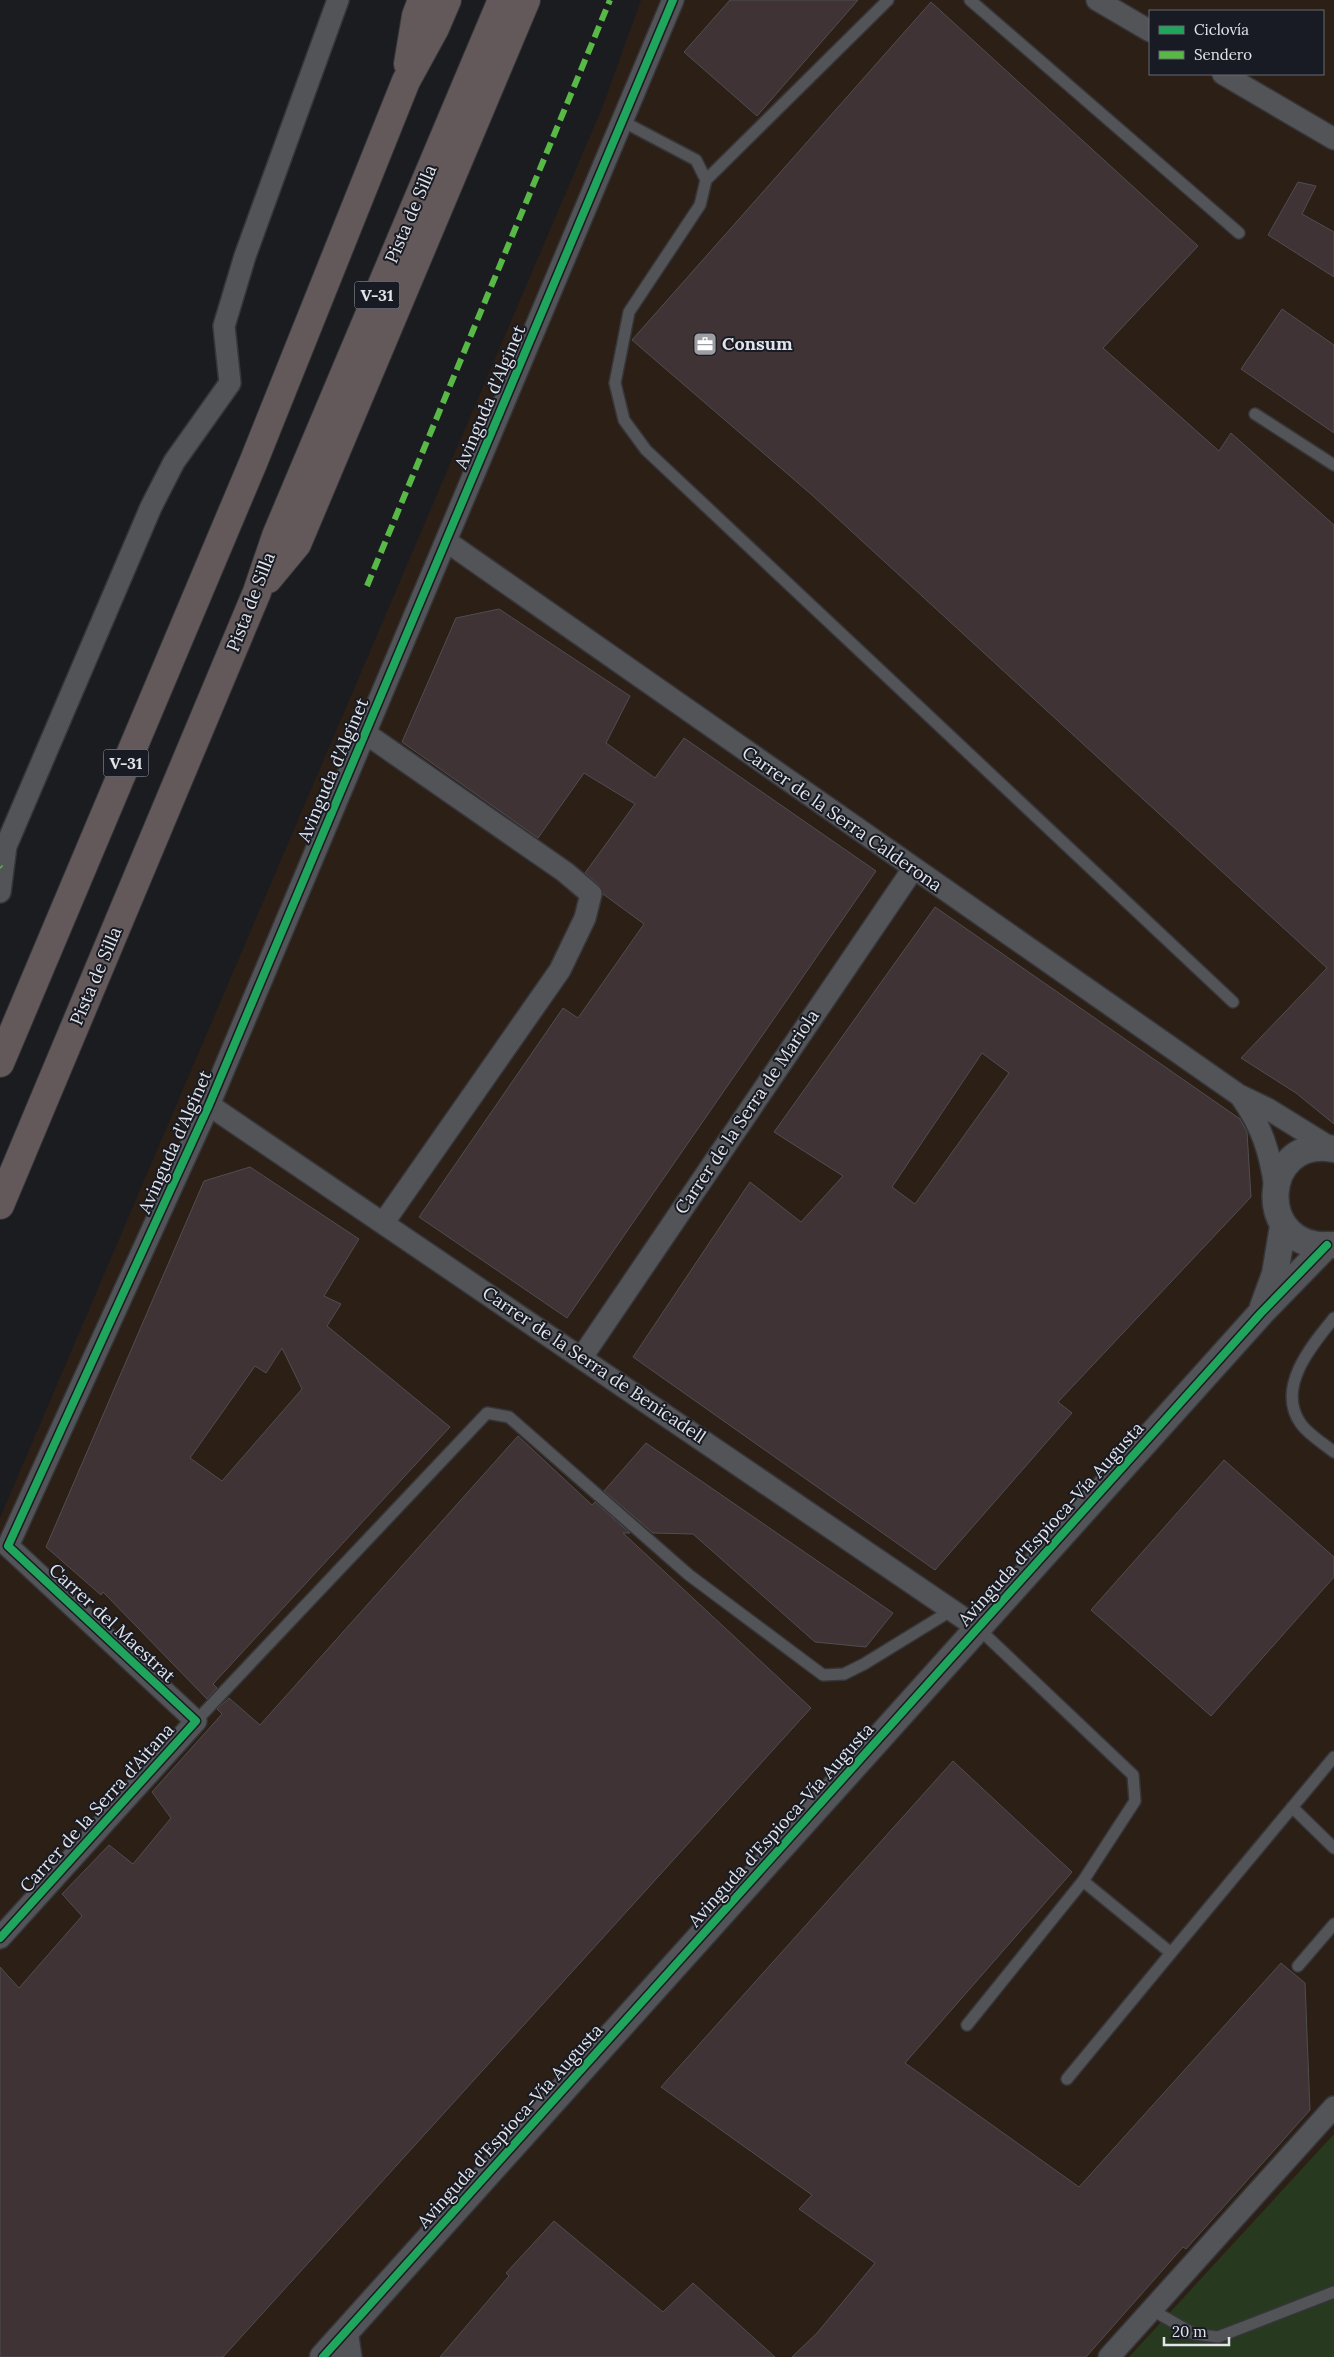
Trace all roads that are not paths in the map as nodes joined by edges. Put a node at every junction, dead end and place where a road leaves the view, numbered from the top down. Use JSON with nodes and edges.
{"nodes":[{"id":1,"x":338,"y":0,"type":"edge"},
{"id":2,"x":422,"y":0,"type":"edge"},
{"id":3,"x":447,"y":0,"type":"edge"},
{"id":4,"x":502,"y":0,"type":"edge"},
{"id":5,"x":526,"y":0,"type":"edge"},
{"id":6,"x":673,"y":0,"type":"edge"},
{"id":7,"x":888,"y":0,"type":"edge"},
{"id":8,"x":970,"y":0,"type":"edge"},
{"id":9,"x":1097,"y":0,"type":"edge"},
{"id":10,"x":1149,"y":30,"type":"edge"},
{"id":11,"x":1225,"y":75,"type":"edge"},
{"id":12,"x":406,"y":81,"type":"junction"},
{"id":13,"x":622,"y":121,"type":"junction"},
{"id":14,"x":1334,"y":139,"type":"edge"},
{"id":15,"x":706,"y":180,"type":"junction"},
{"id":16,"x":1239,"y":233,"type":"dead end"},
{"id":17,"x":1256,"y":414,"type":"dead end"},
{"id":18,"x":1334,"y":465,"type":"edge"},
{"id":19,"x":446,"y":540,"type":"junction"},
{"id":20,"x":257,"y":592,"type":"junction"},
{"id":21,"x":365,"y":733,"type":"junction"},
{"id":22,"x":913,"y":869,"type":"junction"},
{"id":23,"x":0,"y":892,"type":"edge"},
{"id":24,"x":1232,"y":1002,"type":"dead end"},
{"id":25,"x":0,"y":1063,"type":"edge"},
{"id":26,"x":1239,"y":1095,"type":"junction"},
{"id":27,"x":209,"y":1105,"type":"junction"},
{"id":28,"x":1333,"y":1147,"type":"edge"},
{"id":29,"x":1275,"y":1188,"type":"junction"},
{"id":30,"x":0,"y":1205,"type":"edge"},
{"id":31,"x":384,"y":1222,"type":"junction"},
{"id":32,"x":1283,"y":1226,"type":"junction"},
{"id":33,"x":1330,"y":1245,"type":"edge"},
{"id":34,"x":1261,"y":1313,"type":"junction"},
{"id":35,"x":1334,"y":1318,"type":"edge"},
{"id":36,"x":582,"y":1357,"type":"junction"},
{"id":37,"x":1334,"y":1452,"type":"edge"},
{"id":38,"x":8,"y":1546,"type":"joint"},
{"id":39,"x":952,"y":1610,"type":"junction"},
{"id":40,"x":978,"y":1628,"type":"junction"},
{"id":41,"x":196,"y":1721,"type":"junction"},
{"id":42,"x":1334,"y":1757,"type":"edge"},
{"id":43,"x":1292,"y":1807,"type":"junction"},
{"id":44,"x":1334,"y":1848,"type":"edge"},
{"id":45,"x":1083,"y":1881,"type":"junction"},
{"id":46,"x":1334,"y":1924,"type":"edge"},
{"id":47,"x":0,"y":1938,"type":"edge"},
{"id":48,"x":1171,"y":1953,"type":"junction"},
{"id":49,"x":1298,"y":1966,"type":"dead end"},
{"id":50,"x":967,"y":2025,"type":"dead end"},
{"id":51,"x":1067,"y":2080,"type":"dead end"},
{"id":52,"x":1334,"y":2107,"type":"edge"},
{"id":53,"x":1334,"y":2292,"type":"edge"},
{"id":54,"x":1152,"y":2310,"type":"junction"},
{"id":55,"x":347,"y":2330,"type":"junction"},
{"id":56,"x":323,"y":2357,"type":"edge"},
{"id":57,"x":351,"y":2357,"type":"edge"},
{"id":58,"x":1109,"y":2357,"type":"edge"}],
"edges":[{"from":1,"to":23,"type":"street"},
{"from":2,"to":12,"type":"highway"},
{"from":3,"to":12,"type":"highway","number":"V-31"},
{"from":4,"to":20,"type":"highway","name":"Pista de Silla","number":"V-31"},
{"from":5,"to":20,"type":"highway"},
{"from":6,"to":13,"type":"street","name":"Avinguda d'Alginet"},
{"from":7,"to":15,"type":"lane"},
{"from":8,"to":16,"type":"lane"},
{"from":9,"to":10,"type":"street"},
{"from":11,"to":14,"type":"street"},
{"from":12,"to":25,"type":"highway","number":"V-31"},
{"from":13,"to":15,"type":"lane"},
{"from":13,"to":19,"type":"street","name":"Avinguda d'Alginet"},
{"from":15,"to":24,"type":"lane"},
{"from":17,"to":18,"type":"lane"},
{"from":19,"to":21,"type":"street","name":"Avinguda d'Alginet"},
{"from":19,"to":22,"type":"street","name":"Carrer de la Serra Calderona"},
{"from":20,"to":30,"type":"highway","name":"Pista de Silla","number":"V-31"},
{"from":21,"to":27,"type":"street","name":"Avinguda d'Alginet"},
{"from":21,"to":31,"type":"street"},
{"from":22,"to":26,"type":"street","name":"Carrer de la Serra Calderona"},
{"from":22,"to":36,"type":"street","name":"Carrer de la Serra de Mariola"},
{"from":26,"to":28,"type":"street","name":"Carrer de la Serra Calderona"},
{"from":26,"to":29,"type":"street","name":"Carrer de la Serra Calderona"},
{"from":27,"to":31,"type":"street","name":"Carrer de la Serra de Benicadell"},
{"from":27,"to":38,"type":"street","name":"Avinguda d'Alginet"},
{"from":28,"to":29,"type":"street"},
{"from":29,"to":32,"type":"street"},
{"from":31,"to":36,"type":"street","name":"Carrer de la Serra de Benicadell"},
{"from":32,"to":33,"type":"street"},
{"from":32,"to":34,"type":"street"},
{"from":33,"to":34,"type":"street","name":"Avinguda d'Espioca-Vía Augusta"},
{"from":34,"to":40,"type":"street","name":"Avinguda d'Espioca-Vía Augusta"},
{"from":35,"to":37,"type":"lane"},
{"from":36,"to":39,"type":"street","name":"Carrer de la Serra de Benicadell"},
{"from":38,"to":41,"type":"street","name":"Carrer del Maestrat"},
{"from":39,"to":40,"type":"street","name":"Carrer de la Serra de Benicadell"},
{"from":39,"to":41,"type":"lane"},
{"from":40,"to":45,"type":"lane"},
{"from":40,"to":55,"type":"street","name":"Avinguda d'Espioca-Vía Augusta"},
{"from":41,"to":47,"type":"street","name":"Carrer de la Serra d'Aitana"},
{"from":42,"to":43,"type":"lane"},
{"from":43,"to":44,"type":"lane"},
{"from":43,"to":48,"type":"lane"},
{"from":45,"to":48,"type":"lane"},
{"from":45,"to":50,"type":"lane"},
{"from":46,"to":49,"type":"lane"},
{"from":48,"to":51,"type":"lane"},
{"from":52,"to":54,"type":"street"},
{"from":53,"to":54,"type":"lane"},
{"from":54,"to":58,"type":"street"},
{"from":55,"to":56,"type":"street","name":"Avinguda d'Espioca-Vía Augusta"},
{"from":55,"to":57,"type":"street"}]}
